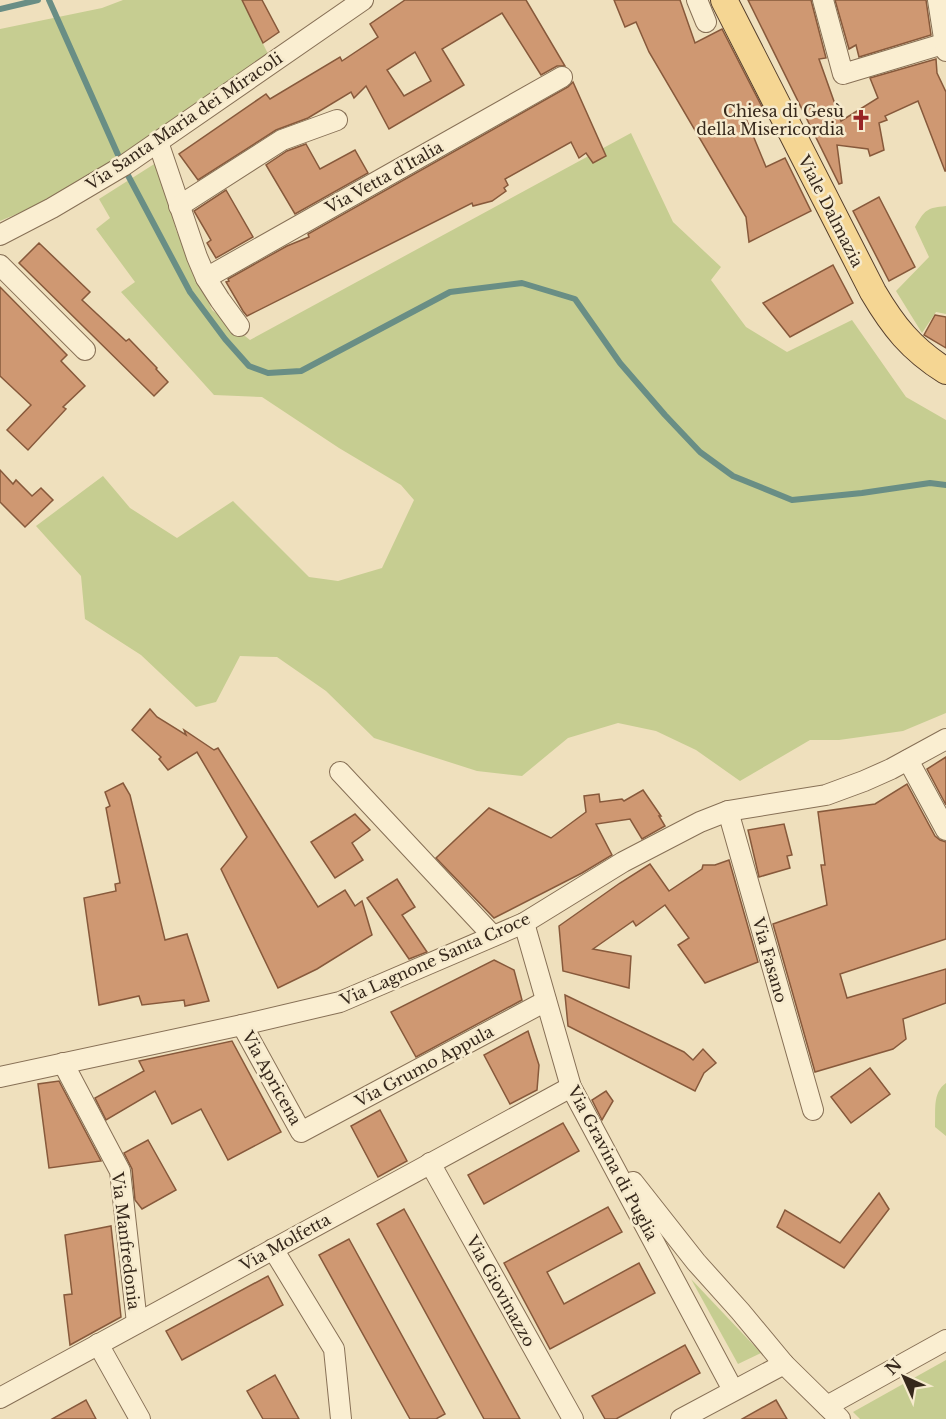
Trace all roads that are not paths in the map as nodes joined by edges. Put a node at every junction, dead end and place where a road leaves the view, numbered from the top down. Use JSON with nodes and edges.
{"nodes":[{"id":1,"x":363,"y":0,"type":"edge"},
{"id":2,"x":697,"y":0,"type":"edge"},
{"id":3,"x":724,"y":0,"type":"edge"},
{"id":4,"x":823,"y":0,"type":"edge"},
{"id":5,"x":938,"y":0,"type":"edge"},
{"id":6,"x":706,"y":22,"type":"dead end"},
{"id":7,"x":945,"y":46,"type":"edge"},
{"id":8,"x":562,"y":77,"type":"dead end"},
{"id":9,"x":337,"y":120,"type":"dead end"},
{"id":10,"x":158,"y":142,"type":"junction"},
{"id":11,"x":179,"y":206,"type":"junction"},
{"id":12,"x":0,"y":235,"type":"edge"},
{"id":13,"x":0,"y":265,"type":"edge"},
{"id":14,"x":206,"y":278,"type":"junction"},
{"id":15,"x":239,"y":326,"type":"dead end"},
{"id":16,"x":85,"y":350,"type":"dead end"},
{"id":17,"x":946,"y":371,"type":"edge"},
{"id":18,"x":946,"y":739,"type":"edge"},
{"id":19,"x":908,"y":760,"type":"junction"},
{"id":20,"x":340,"y":772,"type":"dead end"},
{"id":21,"x":728,"y":811,"type":"junction"},
{"id":22,"x":946,"y":830,"type":"edge"},
{"id":23,"x":524,"y":923,"type":"junction"},
{"id":24,"x":493,"y":936,"type":"junction"},
{"id":25,"x":546,"y":1001,"type":"junction"},
{"id":26,"x":242,"y":1025,"type":"junction"},
{"id":27,"x":63,"y":1063,"type":"junction"},
{"id":28,"x":0,"y":1077,"type":"edge"},
{"id":29,"x":571,"y":1087,"type":"junction"},
{"id":30,"x":813,"y":1110,"type":"dead end"},
{"id":31,"x":301,"y":1132,"type":"joint"},
{"id":32,"x":600,"y":1140,"type":"junction"},
{"id":33,"x":430,"y":1163,"type":"junction"},
{"id":34,"x":273,"y":1249,"type":"junction"},
{"id":35,"x":137,"y":1323,"type":"junction"},
{"id":36,"x":946,"y":1340,"type":"edge"},
{"id":37,"x":98,"y":1344,"type":"junction"},
{"id":38,"x":784,"y":1364,"type":"junction"},
{"id":39,"x":733,"y":1390,"type":"junction"},
{"id":40,"x":0,"y":1398,"type":"edge"},
{"id":41,"x":833,"y":1413,"type":"edge"},
{"id":42,"x":140,"y":1419,"type":"edge"},
{"id":43,"x":341,"y":1419,"type":"edge"},
{"id":44,"x":573,"y":1419,"type":"edge"},
{"id":45,"x":681,"y":1419,"type":"edge"}],
"edges":[{"from":1,"to":10,"type":"street","name":"Via Santa Maria dei Miracoli"},
{"from":2,"to":6,"type":"street"},
{"from":3,"to":17,"type":"main road","name":"Viale Dalmazia"},
{"from":4,"to":7,"type":"street"},
{"from":5,"to":7,"type":"street"},
{"from":8,"to":14,"type":"street","name":"Via Vetta d'Italia"},
{"from":9,"to":11,"type":"street"},
{"from":10,"to":11,"type":"street"},
{"from":10,"to":12,"type":"street","name":"Via Santa Maria dei Miracoli"},
{"from":11,"to":14,"type":"street"},
{"from":13,"to":16,"type":"street"},
{"from":14,"to":15,"type":"street"},
{"from":18,"to":19,"type":"street","name":"Via Lagnone Santa Croce"},
{"from":19,"to":21,"type":"street","name":"Via Lagnone Santa Croce"},
{"from":19,"to":22,"type":"street"},
{"from":20,"to":24,"type":"street"},
{"from":21,"to":23,"type":"street","name":"Via Lagnone Santa Croce"},
{"from":21,"to":30,"type":"street","name":"Via Fasano"},
{"from":23,"to":24,"type":"street","name":"Via Lagnone Santa Croce"},
{"from":23,"to":25,"type":"street","name":"Via Gravina di Puglia"},
{"from":24,"to":26,"type":"street","name":"Via Lagnone Santa Croce"},
{"from":25,"to":29,"type":"street","name":"Via Gravina di Puglia"},
{"from":25,"to":31,"type":"street","name":"Via Grumo Appula"},
{"from":26,"to":27,"type":"street","name":"Via Lagnone Santa Croce"},
{"from":26,"to":31,"type":"street","name":"Via Apricena"},
{"from":27,"to":28,"type":"street","name":"Via Lagnone Santa Croce"},
{"from":27,"to":35,"type":"street","name":"Via Manfredonia"},
{"from":29,"to":32,"type":"street","name":"Via Gravina di Puglia"},
{"from":29,"to":33,"type":"street","name":"Via Molfetta"},
{"from":32,"to":38,"type":"street"},
{"from":32,"to":39,"type":"street","name":"Via Gravina di Puglia"},
{"from":33,"to":34,"type":"street","name":"Via Molfetta"},
{"from":33,"to":44,"type":"street","name":"Via Giovinazzo"},
{"from":34,"to":35,"type":"street","name":"Via Molfetta"},
{"from":34,"to":43,"type":"street"},
{"from":35,"to":37,"type":"street","name":"Via Molfetta"},
{"from":36,"to":41,"type":"street"},
{"from":37,"to":40,"type":"street","name":"Via Molfetta"},
{"from":37,"to":42,"type":"street"},
{"from":38,"to":39,"type":"street"},
{"from":38,"to":41,"type":"street"},
{"from":39,"to":45,"type":"street"}]}
